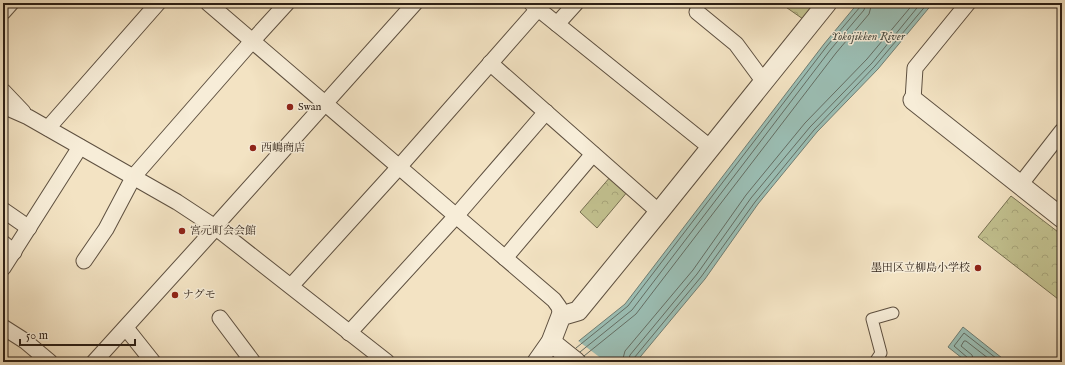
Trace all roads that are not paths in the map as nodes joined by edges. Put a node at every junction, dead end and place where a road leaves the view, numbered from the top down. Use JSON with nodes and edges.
{"nodes":[{"id":1,"x":11,"y":3,"type":"edge"},
{"id":2,"x":158,"y":3,"type":"edge"},
{"id":3,"x":208,"y":3,"type":"edge"},
{"id":4,"x":288,"y":3,"type":"edge"},
{"id":5,"x":415,"y":3,"type":"edge"},
{"id":6,"x":576,"y":3,"type":"edge"},
{"id":7,"x":828,"y":3,"type":"edge"},
{"id":8,"x":968,"y":3,"type":"edge"},
{"id":9,"x":535,"y":6,"type":"edge"},
{"id":10,"x":3,"y":12,"type":"edge"},
{"id":11,"x":697,"y":12,"type":"dead end"},
{"id":12,"x":557,"y":24,"type":"junction"},
{"id":13,"x":253,"y":42,"type":"junction"},
{"id":14,"x":490,"y":63,"type":"junction"},
{"id":15,"x":764,"y":82,"type":"junction"},
{"id":16,"x":3,"y":91,"type":"edge"},
{"id":17,"x":913,"y":100,"type":"joint"},
{"id":18,"x":324,"y":104,"type":"junction"},
{"id":19,"x":3,"y":106,"type":"edge"},
{"id":20,"x":546,"y":112,"type":"junction"},
{"id":21,"x":28,"y":117,"type":"junction"},
{"id":22,"x":48,"y":128,"type":"junction"},
{"id":23,"x":1062,"y":131,"type":"edge"},
{"id":24,"x":80,"y":147,"type":"junction"},
{"id":25,"x":711,"y":148,"type":"junction"},
{"id":26,"x":593,"y":154,"type":"junction"},
{"id":27,"x":399,"y":167,"type":"junction"},
{"id":28,"x":134,"y":176,"type":"junction"},
{"id":29,"x":1020,"y":185,"type":"junction"},
{"id":30,"x":3,"y":210,"type":"edge"},
{"id":31,"x":659,"y":212,"type":"junction"},
{"id":32,"x":456,"y":216,"type":"junction"},
{"id":33,"x":1062,"y":218,"type":"edge"},
{"id":34,"x":215,"y":227,"type":"junction"},
{"id":35,"x":29,"y":228,"type":"junction"},
{"id":36,"x":8,"y":247,"type":"edge"},
{"id":37,"x":505,"y":258,"type":"junction"},
{"id":38,"x":84,"y":261,"type":"dead end"},
{"id":39,"x":3,"y":268,"type":"edge"},
{"id":40,"x":291,"y":286,"type":"junction"},
{"id":41,"x":893,"y":313,"type":"dead end"},
{"id":42,"x":561,"y":316,"type":"junction"},
{"id":43,"x":220,"y":318,"type":"dead end"},
{"id":44,"x":3,"y":327,"type":"edge"},
{"id":45,"x":126,"y":328,"type":"junction"},
{"id":46,"x":349,"y":333,"type":"junction"},
{"id":47,"x":551,"y":342,"type":"junction"},
{"id":48,"x":50,"y":362,"type":"edge"},
{"id":49,"x":94,"y":362,"type":"edge"},
{"id":50,"x":153,"y":362,"type":"edge"},
{"id":51,"x":253,"y":362,"type":"edge"},
{"id":52,"x":385,"y":362,"type":"edge"},
{"id":53,"x":537,"y":362,"type":"edge"},
{"id":54,"x":576,"y":362,"type":"edge"},
{"id":55,"x":875,"y":362,"type":"edge"}],
"edges":[{"from":1,"to":10,"type":"street"},
{"from":2,"to":22,"type":"street"},
{"from":3,"to":13,"type":"street"},
{"from":4,"to":13,"type":"street"},
{"from":5,"to":18,"type":"street"},
{"from":6,"to":12,"type":"street"},
{"from":7,"to":15,"type":"street"},
{"from":8,"to":17,"type":"street"},
{"from":9,"to":12,"type":"street"},
{"from":9,"to":14,"type":"street"},
{"from":11,"to":15,"type":"street"},
{"from":12,"to":25,"type":"street"},
{"from":13,"to":18,"type":"street"},
{"from":13,"to":28,"type":"street"},
{"from":14,"to":20,"type":"street"},
{"from":14,"to":27,"type":"street"},
{"from":15,"to":25,"type":"street"},
{"from":16,"to":21,"type":"street"},
{"from":17,"to":29,"type":"street"},
{"from":18,"to":27,"type":"street"},
{"from":18,"to":34,"type":"street"},
{"from":19,"to":21,"type":"street"},
{"from":20,"to":26,"type":"street"},
{"from":20,"to":32,"type":"street"},
{"from":21,"to":22,"type":"street"},
{"from":22,"to":24,"type":"street"},
{"from":23,"to":29,"type":"street"},
{"from":24,"to":28,"type":"street"},
{"from":24,"to":35,"type":"street"},
{"from":25,"to":31,"type":"street"},
{"from":26,"to":31,"type":"street"},
{"from":26,"to":37,"type":"street"},
{"from":27,"to":32,"type":"street"},
{"from":27,"to":40,"type":"street"},
{"from":28,"to":34,"type":"street"},
{"from":28,"to":38,"type":"street"},
{"from":29,"to":33,"type":"street"},
{"from":30,"to":35,"type":"street"},
{"from":31,"to":42,"type":"street"},
{"from":32,"to":37,"type":"street"},
{"from":32,"to":46,"type":"street"},
{"from":34,"to":40,"type":"street"},
{"from":34,"to":45,"type":"street"},
{"from":35,"to":36,"type":"street"},
{"from":36,"to":39,"type":"street"},
{"from":37,"to":42,"type":"street"},
{"from":40,"to":46,"type":"street"},
{"from":41,"to":55,"type":"street"},
{"from":42,"to":47,"type":"street"},
{"from":43,"to":51,"type":"street"},
{"from":44,"to":48,"type":"street"},
{"from":45,"to":49,"type":"street"},
{"from":45,"to":50,"type":"street"},
{"from":46,"to":52,"type":"street"},
{"from":47,"to":53,"type":"street"},
{"from":47,"to":54,"type":"street"}]}
